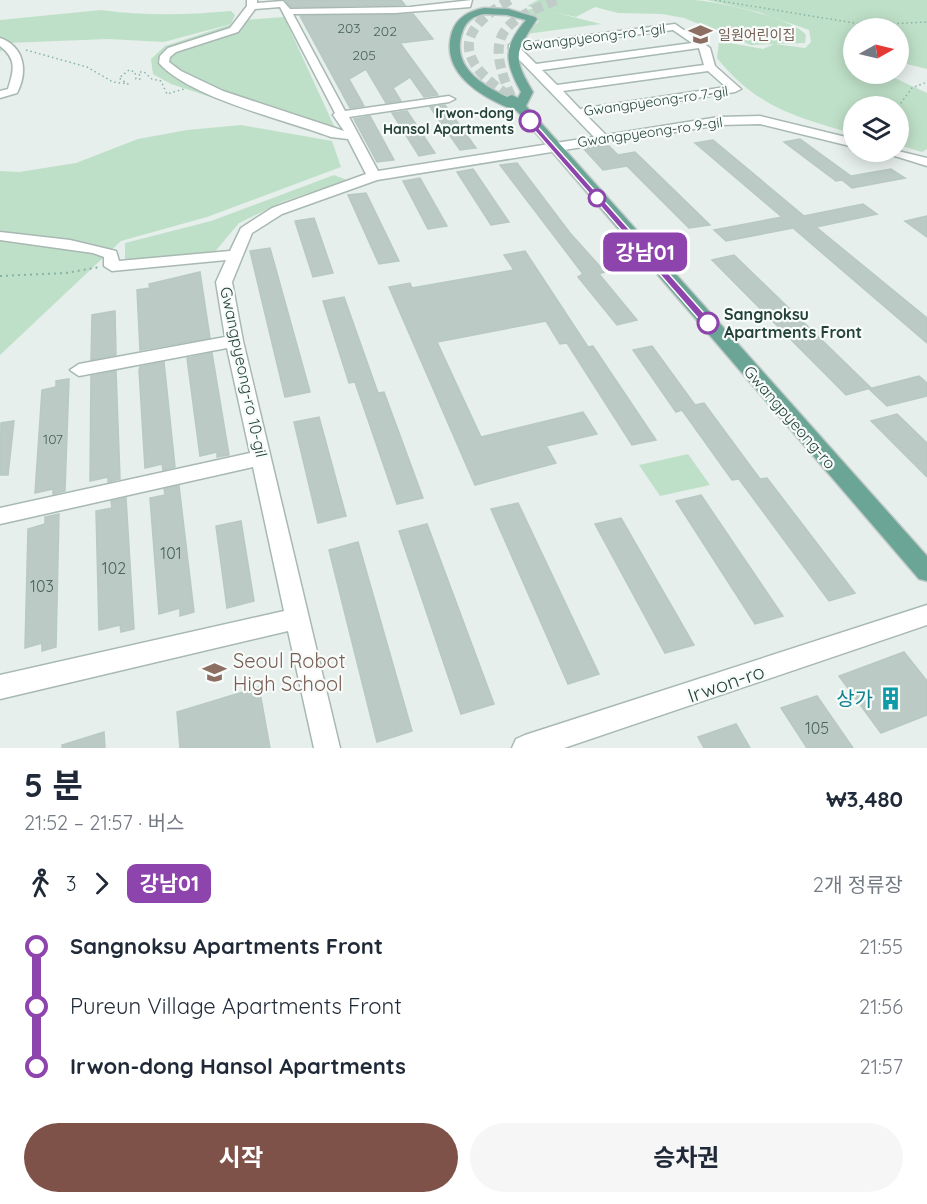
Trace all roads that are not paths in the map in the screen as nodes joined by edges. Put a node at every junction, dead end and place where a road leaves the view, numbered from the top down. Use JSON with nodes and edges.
{"nodes":[{"id":1,"x":467,"y":0,"type":"edge"},
{"id":2,"x":252,"y":3,"type":"edge"},
{"id":3,"x":287,"y":12,"type":"junction"},
{"id":4,"x":589,"y":38,"type":"junction"},
{"id":5,"x":0,"y":41,"type":"edge"},
{"id":6,"x":701,"y":45,"type":"junction"},
{"id":7,"x":612,"y":57,"type":"junction"},
{"id":8,"x":710,"y":67,"type":"junction"},
{"id":9,"x":532,"y":68,"type":"junction"},
{"id":10,"x":553,"y":89,"type":"junction"},
{"id":11,"x":649,"y":89,"type":"junction"},
{"id":12,"x":0,"y":95,"type":"edge"},
{"id":13,"x":449,"y":99,"type":"dead end"},
{"id":14,"x":515,"y":103,"type":"junction"},
{"id":15,"x":576,"y":113,"type":"junction"},
{"id":16,"x":339,"y":115,"type":"junction"},
{"id":17,"x":691,"y":125,"type":"junction"},
{"id":18,"x":351,"y":136,"type":"junction"},
{"id":19,"x":603,"y":139,"type":"junction"},
{"id":20,"x":843,"y":140,"type":"edge"},
{"id":21,"x":552,"y":147,"type":"junction"},
{"id":22,"x":909,"y":157,"type":"edge"},
{"id":23,"x":927,"y":162,"type":"edge"},
{"id":24,"x":374,"y":176,"type":"junction"},
{"id":25,"x":0,"y":236,"type":"edge"},
{"id":26,"x":236,"y":255,"type":"junction"},
{"id":27,"x":234,"y":341,"type":"junction"},
{"id":28,"x":79,"y":369,"type":"dead end"},
{"id":29,"x":262,"y":459,"type":"junction"},
{"id":30,"x":0,"y":516,"type":"edge"},
{"id":31,"x":927,"y":572,"type":"edge"},
{"id":32,"x":927,"y":615,"type":"edge"},
{"id":33,"x":298,"y":618,"type":"junction"},
{"id":34,"x":0,"y":687,"type":"edge"},
{"id":35,"x":327,"y":748,"type":"edge"},
{"id":36,"x":525,"y":748,"type":"edge"}],
"edges":[{"from":1,"to":3,"type":"street"},
{"from":2,"to":3,"type":"street"},
{"from":2,"to":18,"type":"street"},
{"from":3,"to":16,"type":"street"},
{"from":4,"to":6,"type":"street","name":"Gwangpyeong-ro 1-gil"},
{"from":4,"to":7,"type":"street"},
{"from":4,"to":9,"type":"street","name":"Gwangpyeong-ro 1-gil"},
{"from":5,"to":12,"type":"street"},
{"from":6,"to":7,"type":"street"},
{"from":6,"to":8,"type":"street"},
{"from":7,"to":9,"type":"street"},
{"from":7,"to":11,"type":"street"},
{"from":8,"to":11,"type":"street"},
{"from":8,"to":11,"type":"street","name":"Gwangpyeong-ro 7-gil"},
{"from":9,"to":10,"type":"street"},
{"from":10,"to":11,"type":"street"},
{"from":10,"to":15,"type":"street"},
{"from":11,"to":15,"type":"street","name":"Gwangpyeong-ro 7-gil"},
{"from":11,"to":17,"type":"street"},
{"from":13,"to":16,"type":"street"},
{"from":14,"to":14,"type":"main road"},
{"from":14,"to":21,"type":"main road","name":"Gwangpyeong-ro"},
{"from":15,"to":19,"type":"street"},
{"from":16,"to":18,"type":"street"},
{"from":17,"to":19,"type":"street","name":"Gwangpyeong-ro 9-gil"},
{"from":17,"to":20,"type":"street","name":"Gwangpyeong-ro 9-gil"},
{"from":18,"to":24,"type":"street"},
{"from":19,"to":21,"type":"street","name":"Gwangpyeong-ro 9-gil"},
{"from":21,"to":24,"type":"street","name":"Gwangpyeong-ro 10-gil"},
{"from":21,"to":31,"type":"main road","name":"Gwangpyeong-ro"},
{"from":22,"to":23,"type":"street"},
{"from":24,"to":26,"type":"street","name":"Gwangpyeong-ro 10-gil"},
{"from":25,"to":26,"type":"street"},
{"from":26,"to":27,"type":"street","name":"Gwangpyeong-ro 10-gil"},
{"from":27,"to":28,"type":"street"},
{"from":27,"to":29,"type":"street","name":"Gwangpyeong-ro 10-gil"},
{"from":29,"to":30,"type":"street"},
{"from":29,"to":33,"type":"street","name":"Gwangpyeong-ro 10-gil"},
{"from":32,"to":36,"type":"street","name":"Irwon-ro"},
{"from":33,"to":34,"type":"street"},
{"from":33,"to":35,"type":"street","name":"Gwangpyeong-ro 10-gil"}]}
